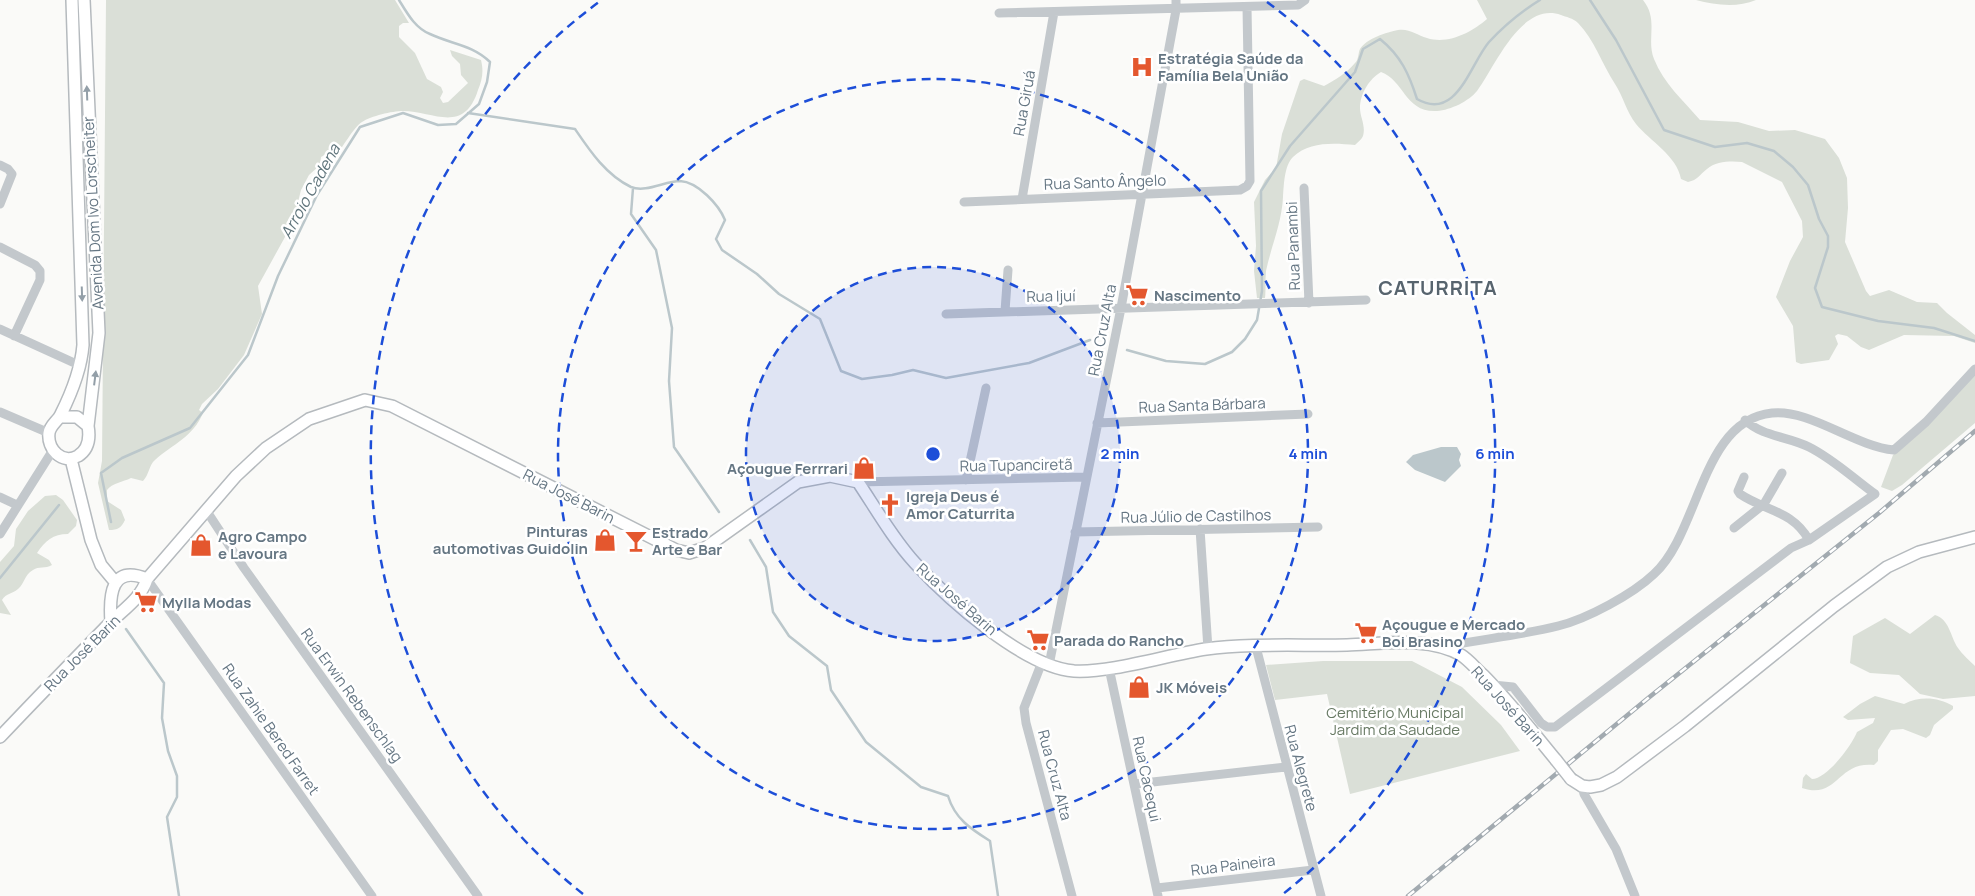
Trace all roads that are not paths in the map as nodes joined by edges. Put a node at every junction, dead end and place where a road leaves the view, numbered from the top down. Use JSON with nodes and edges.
{"nodes":[{"id":1,"x":72,"y":0,"type":"edge"},
{"id":2,"x":84,"y":0,"type":"edge"},
{"id":3,"x":1176,"y":0,"type":"edge"},
{"id":4,"x":1306,"y":0,"type":"edge"},
{"id":5,"x":1247,"y":7,"type":"junction"},
{"id":6,"x":1176,"y":10,"type":"junction"},
{"id":7,"x":1054,"y":12,"type":"junction"},
{"id":8,"x":1000,"y":13,"type":"dead end"},
{"id":9,"x":0,"y":165,"type":"edge"},
{"id":10,"x":1304,"y":188,"type":"dead end"},
{"id":11,"x":1142,"y":194,"type":"junction"},
{"id":12,"x":1022,"y":199,"type":"junction"},
{"id":13,"x":964,"y":202,"type":"dead end"},
{"id":14,"x":0,"y":204,"type":"edge"},
{"id":15,"x":0,"y":247,"type":"edge"},
{"id":16,"x":1008,"y":270,"type":"dead end"},
{"id":17,"x":1366,"y":300,"type":"dead end"},
{"id":18,"x":1309,"y":304,"type":"junction"},
{"id":19,"x":1121,"y":308,"type":"junction"},
{"id":20,"x":1006,"y":311,"type":"junction"},
{"id":21,"x":946,"y":314,"type":"dead end"},
{"id":22,"x":0,"y":329,"type":"edge"},
{"id":23,"x":14,"y":336,"type":"junction"},
{"id":24,"x":81,"y":366,"type":"junction"},
{"id":25,"x":1975,"y":369,"type":"edge"},
{"id":26,"x":986,"y":388,"type":"dead end"},
{"id":27,"x":0,"y":412,"type":"edge"},
{"id":28,"x":1308,"y":414,"type":"dead end"},
{"id":29,"x":60,"y":417,"type":"junction"},
{"id":30,"x":1745,"y":420,"type":"junction"},
{"id":31,"x":1097,"y":423,"type":"junction"},
{"id":32,"x":88,"y":426,"type":"junction"},
{"id":33,"x":49,"y":433,"type":"junction"},
{"id":34,"x":53,"y":450,"type":"junction"},
{"id":35,"x":71,"y":459,"type":"junction"},
{"id":36,"x":1782,"y":473,"type":"dead end"},
{"id":37,"x":1086,"y":477,"type":"junction"},
{"id":38,"x":1744,"y":477,"type":"dead end"},
{"id":39,"x":966,"y":480,"type":"junction"},
{"id":40,"x":858,"y":482,"type":"junction"},
{"id":41,"x":0,"y":497,"type":"edge"},
{"id":42,"x":1764,"y":504,"type":"junction"},
{"id":43,"x":17,"y":505,"type":"junction"},
{"id":44,"x":206,"y":510,"type":"junction"},
{"id":45,"x":1318,"y":527,"type":"dead end"},
{"id":46,"x":1734,"y":528,"type":"dead end"},
{"id":47,"x":1200,"y":529,"type":"junction"},
{"id":48,"x":1075,"y":532,"type":"junction"},
{"id":49,"x":0,"y":534,"type":"edge"},
{"id":50,"x":1975,"y":537,"type":"edge"},
{"id":51,"x":1809,"y":540,"type":"junction"},
{"id":52,"x":147,"y":579,"type":"junction"},
{"id":53,"x":116,"y":583,"type":"junction"},
{"id":54,"x":111,"y":622,"type":"junction"},
{"id":55,"x":1256,"y":647,"type":"junction"},
{"id":56,"x":1208,"y":649,"type":"junction"},
{"id":57,"x":1447,"y":650,"type":"junction"},
{"id":58,"x":1045,"y":664,"type":"junction"},
{"id":59,"x":1109,"y":668,"type":"junction"},
{"id":60,"x":1493,"y":685,"type":"junction"},
{"id":61,"x":0,"y":737,"type":"edge"},
{"id":62,"x":1286,"y":767,"type":"junction"},
{"id":63,"x":1135,"y":784,"type":"junction"},
{"id":64,"x":1582,"y":786,"type":"junction"},
{"id":65,"x":1313,"y":870,"type":"junction"},
{"id":66,"x":1158,"y":892,"type":"edge"},
{"id":67,"x":372,"y":896,"type":"edge"},
{"id":68,"x":478,"y":896,"type":"edge"},
{"id":69,"x":1072,"y":896,"type":"edge"},
{"id":70,"x":1321,"y":896,"type":"edge"},
{"id":71,"x":1635,"y":896,"type":"edge"}],
"edges":[{"from":1,"to":24,"type":"main road","name":"Avenida Dom Ivo Lorscheiter","one_way":true},
{"from":32,"to":2,"type":"main road","name":"Avenida Dom Ivo Lorscheiter","one_way":true},
{"from":3,"to":6,"type":"street","name":"Rua Cruz Alta"},
{"from":4,"to":5,"type":"street"},
{"from":5,"to":6,"type":"street"},
{"from":5,"to":11,"type":"street","name":"Rua Santo Ângelo"},
{"from":6,"to":7,"type":"street"},
{"from":6,"to":11,"type":"street","name":"Rua Cruz Alta"},
{"from":7,"to":8,"type":"street"},
{"from":7,"to":12,"type":"street","name":"Rua Giruá"},
{"from":9,"to":14,"type":"street"},
{"from":10,"to":18,"type":"street","name":"Rua Panambi"},
{"from":11,"to":12,"type":"street","name":"Rua Santo Ângelo"},
{"from":11,"to":19,"type":"street","name":"Rua Cruz Alta"},
{"from":12,"to":13,"type":"street","name":"Rua Santo Ângelo"},
{"from":15,"to":23,"type":"street"},
{"from":16,"to":20,"type":"street"},
{"from":17,"to":18,"type":"street","name":"Rua Ijuí"},
{"from":18,"to":19,"type":"street","name":"Rua Ijuí"},
{"from":19,"to":20,"type":"street","name":"Rua Ijuí"},
{"from":19,"to":31,"type":"street","name":"Rua Cruz Alta"},
{"from":20,"to":21,"type":"street","name":"Rua Ijuí"},
{"from":22,"to":23,"type":"street"},
{"from":23,"to":24,"type":"street"},
{"from":24,"to":29,"type":"main road","name":"Avenida Dom Ivo Lorscheiter"},
{"from":25,"to":30,"type":"street"},
{"from":26,"to":39,"type":"street"},
{"from":27,"to":33,"type":"street"},
{"from":28,"to":31,"type":"street","name":"Rua Santa Bárbara"},
{"from":29,"to":32,"type":"main road"},
{"from":29,"to":33,"type":"main road","name":"Avenida Dom Ivo Lorscheiter"},
{"from":30,"to":51,"type":"street"},
{"from":30,"to":57,"type":"street"},
{"from":31,"to":37,"type":"street","name":"Rua Cruz Alta"},
{"from":32,"to":35,"type":"main road","name":"Avenida Dom Ivo Lorscheiter"},
{"from":33,"to":34,"type":"main road"},
{"from":34,"to":35,"type":"main road"},
{"from":34,"to":43,"type":"street"},
{"from":35,"to":53,"type":"main road"},
{"from":36,"to":42,"type":"street"},
{"from":37,"to":39,"type":"street","name":"Rua Tupanciretã"},
{"from":37,"to":48,"type":"street","name":"Rua Cruz Alta"},
{"from":38,"to":42,"type":"street"},
{"from":39,"to":40,"type":"street","name":"Rua Tupanciretã"},
{"from":40,"to":44,"type":"main road","name":"Rua José Barin"},
{"from":40,"to":58,"type":"main road","name":"Rua José Barin"},
{"from":41,"to":43,"type":"street"},
{"from":42,"to":46,"type":"street"},
{"from":42,"to":51,"type":"street"},
{"from":43,"to":49,"type":"street"},
{"from":44,"to":52,"type":"main road","name":"Rua José Barin"},
{"from":44,"to":68,"type":"street","name":"Rua Erwin Rebenschlag"},
{"from":45,"to":47,"type":"street","name":"Rua Júlio de Castilhos"},
{"from":47,"to":48,"type":"street","name":"Rua Júlio de Castilhos"},
{"from":47,"to":56,"type":"street"},
{"from":48,"to":58,"type":"street","name":"Rua Cruz Alta"},
{"from":50,"to":64,"type":"main road"},
{"from":51,"to":60,"type":"street"},
{"from":52,"to":53,"type":"main road"},
{"from":52,"to":54,"type":"main road","name":"Rua José Barin"},
{"from":52,"to":67,"type":"street","name":"Rua Zahie Bered Farret"},
{"from":53,"to":54,"type":"main road"},
{"from":54,"to":61,"type":"main road","name":"Rua José Barin"},
{"from":55,"to":56,"type":"main road","name":"Rua José Barin"},
{"from":55,"to":57,"type":"main road","name":"Rua José Barin"},
{"from":55,"to":62,"type":"street","name":"Rua Alegrete"},
{"from":56,"to":59,"type":"main road","name":"Rua José Barin"},
{"from":57,"to":60,"type":"main road","name":"Rua José Barin"},
{"from":58,"to":59,"type":"main road","name":"Rua José Barin"},
{"from":58,"to":69,"type":"street","name":"Rua Cruz Alta"},
{"from":59,"to":63,"type":"street","name":"Rua Cacequi"},
{"from":60,"to":64,"type":"main road","name":"Rua José Barin","bridge":true},
{"from":62,"to":63,"type":"street"},
{"from":62,"to":65,"type":"street","name":"Rua Alegrete"},
{"from":63,"to":66,"type":"street","name":"Rua Cacequi"},
{"from":64,"to":71,"type":"street"},
{"from":65,"to":66,"type":"street","name":"Rua Paineira"},
{"from":65,"to":70,"type":"street","name":"Rua Alegrete"}]}
